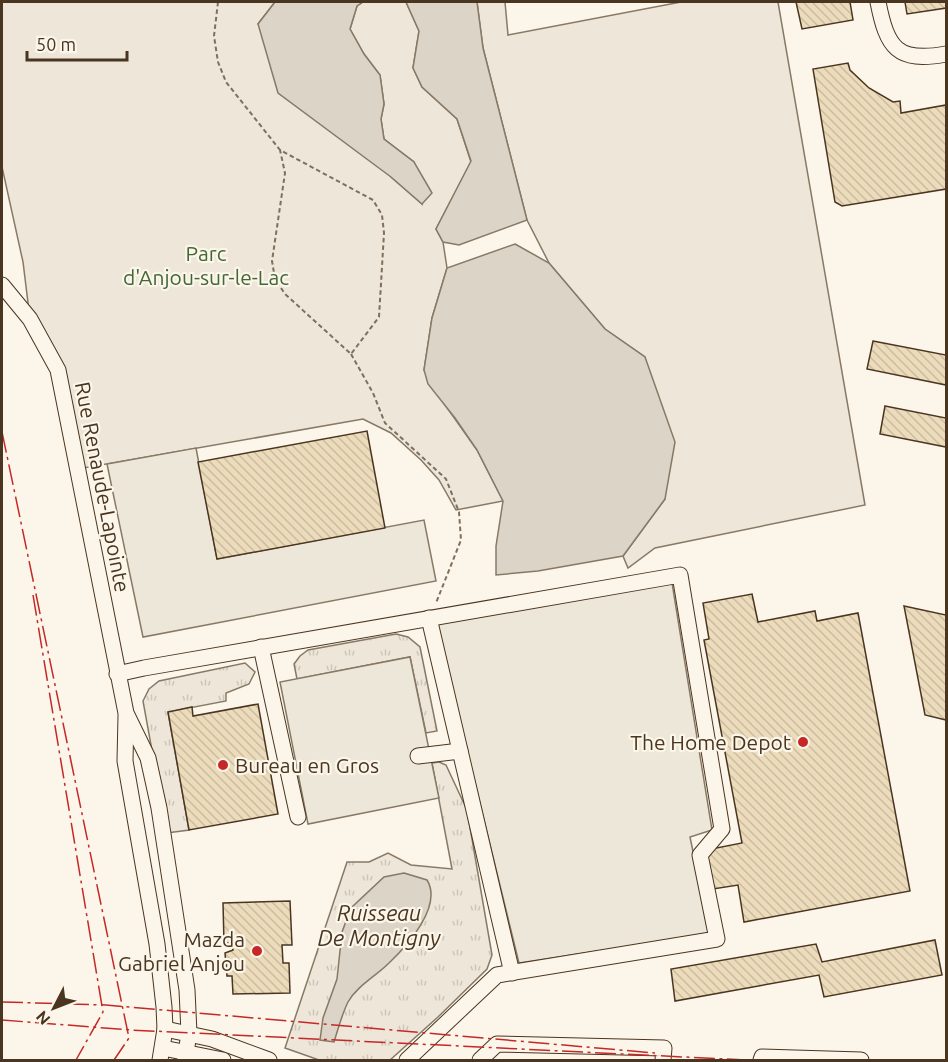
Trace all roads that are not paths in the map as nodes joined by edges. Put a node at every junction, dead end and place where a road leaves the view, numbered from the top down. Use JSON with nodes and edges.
{"nodes":[{"id":1,"x":878,"y":2,"type":"edge"},
{"id":2,"x":946,"y":54,"type":"edge"},
{"id":3,"x":2,"y":285,"type":"edge"},
{"id":4,"x":429,"y":618,"type":"junction"},
{"id":5,"x":261,"y":647,"type":"junction"},
{"id":6,"x":117,"y":674,"type":"junction"},
{"id":7,"x":126,"y":713,"type":"junction"},
{"id":8,"x":460,"y":751,"type":"junction"},
{"id":9,"x":418,"y":756,"type":"dead end"},
{"id":10,"x":298,"y":817,"type":"dead end"},
{"id":11,"x":180,"y":942,"type":"junction"},
{"id":12,"x":157,"y":944,"type":"junction"},
{"id":13,"x":512,"y":973,"type":"junction"},
{"id":14,"x":165,"y":1029,"type":"junction"},
{"id":15,"x":189,"y":1033,"type":"junction"},
{"id":16,"x":506,"y":1044,"type":"junction"},
{"id":17,"x":162,"y":1054,"type":"edge"},
{"id":18,"x":624,"y":1054,"type":"edge"},
{"id":19,"x":186,"y":1057,"type":"edge"},
{"id":20,"x":223,"y":1060,"type":"edge"},
{"id":21,"x":269,"y":1060,"type":"edge"},
{"id":22,"x":407,"y":1060,"type":"edge"},
{"id":23,"x":480,"y":1060,"type":"edge"},
{"id":24,"x":511,"y":1060,"type":"edge"},
{"id":25,"x":663,"y":1060,"type":"edge"},
{"id":26,"x":762,"y":1060,"type":"edge"},
{"id":27,"x":861,"y":1060,"type":"edge"}],
"edges":[{"from":1,"to":2,"type":"street"},
{"from":3,"to":6,"type":"street","name":"Rue Renaude-Lapointe"},
{"from":4,"to":5,"type":"street"},
{"from":4,"to":8,"type":"street"},
{"from":4,"to":13,"type":"street"},
{"from":5,"to":6,"type":"street"},
{"from":5,"to":10,"type":"street"},
{"from":6,"to":7,"type":"street","name":"Rue Renaude-Lapointe"},
{"from":7,"to":11,"type":"street","name":"Rue Renaude-Lapointe"},
{"from":7,"to":12,"type":"street","name":"Rue Renaude-Lapointe"},
{"from":8,"to":9,"type":"street"},
{"from":8,"to":13,"type":"street"},
{"from":11,"to":12,"type":"street"},
{"from":11,"to":15,"type":"street","name":"Rue Renaude-Lapointe"},
{"from":12,"to":14,"type":"street","name":"Rue Renaude-Lapointe"},
{"from":13,"to":22,"type":"street"},
{"from":14,"to":15,"type":"street"},
{"from":14,"to":17,"type":"street","name":"Rue Renaude-Lapointe"},
{"from":15,"to":19,"type":"street","name":"Rue Renaude-Lapointe"},
{"from":15,"to":21,"type":"street"},
{"from":16,"to":18,"type":"street"},
{"from":16,"to":23,"type":"street"},
{"from":16,"to":24,"type":"street"},
{"from":17,"to":19,"type":"street"},
{"from":18,"to":25,"type":"street"},
{"from":19,"to":20,"type":"street"},
{"from":26,"to":27,"type":"street"}]}
